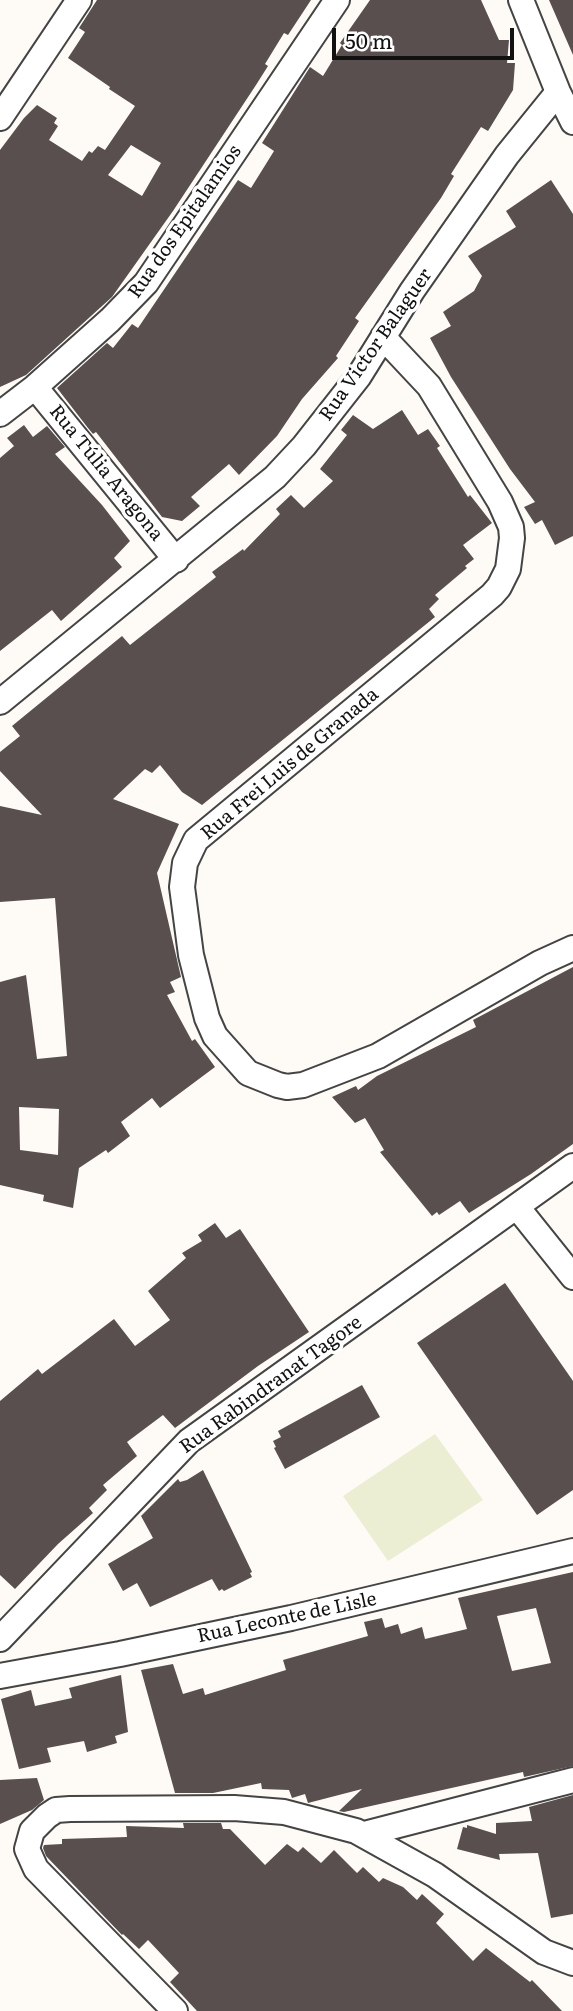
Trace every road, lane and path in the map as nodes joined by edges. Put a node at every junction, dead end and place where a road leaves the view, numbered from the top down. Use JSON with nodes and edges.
{"nodes":[{"id":1,"x":79,"y":0,"type":"edge"},
{"id":2,"x":337,"y":0,"type":"edge"},
{"id":3,"x":521,"y":0,"type":"edge"},
{"id":4,"x":558,"y":92,"type":"junction"},
{"id":5,"x":0,"y":118,"type":"edge"},
{"id":6,"x":573,"y":122,"type":"edge"},
{"id":7,"x":383,"y":337,"type":"junction"},
{"id":8,"x":35,"y":387,"type":"junction"},
{"id":9,"x":0,"y":414,"type":"edge"},
{"id":10,"x":176,"y":560,"type":"junction"},
{"id":11,"x":0,"y":702,"type":"edge"},
{"id":12,"x":573,"y":948,"type":"edge"},
{"id":13,"x":573,"y":1166,"type":"edge"},
{"id":14,"x":517,"y":1207,"type":"junction"},
{"id":15,"x":573,"y":1277,"type":"edge"},
{"id":16,"x":573,"y":1550,"type":"edge"},
{"id":17,"x":0,"y":1641,"type":"edge"},
{"id":18,"x":30,"y":1670,"type":"junction"},
{"id":19,"x":0,"y":1676,"type":"edge"},
{"id":20,"x":573,"y":1780,"type":"edge"},
{"id":21,"x":364,"y":1834,"type":"junction"},
{"id":22,"x":573,"y":1963,"type":"edge"},
{"id":23,"x":175,"y":2011,"type":"edge"}],
"edges":[{"from":1,"to":5,"type":"street"},
{"from":2,"to":8,"type":"street","name":"Rua dos Epitalamios"},
{"from":3,"to":4,"type":"street"},
{"from":4,"to":6,"type":"street"},
{"from":4,"to":7,"type":"street","name":"Rua Victor Balaguer"},
{"from":7,"to":10,"type":"street","name":"Rua Victor Balaguer"},
{"from":7,"to":12,"type":"street","name":"Rua Frei Luis de Granada"},
{"from":8,"to":9,"type":"street","name":"Rua dos Epitalamios"},
{"from":8,"to":10,"type":"street","name":"Rua Túlia Aragona"},
{"from":10,"to":11,"type":"street","name":"Rua Victor Balaguer"},
{"from":13,"to":14,"type":"street","name":"Rua Rabindranat Tagore"},
{"from":14,"to":15,"type":"street"},
{"from":14,"to":17,"type":"street","name":"Rua Rabindranat Tagore"},
{"from":16,"to":18,"type":"street","name":"Rua Leconte de Lisle"},
{"from":17,"to":18,"type":"street"},
{"from":18,"to":19,"type":"street","name":"Rua Leconte de Lisle"},
{"from":20,"to":21,"type":"street"},
{"from":21,"to":22,"type":"street"},
{"from":21,"to":23,"type":"street"}]}
